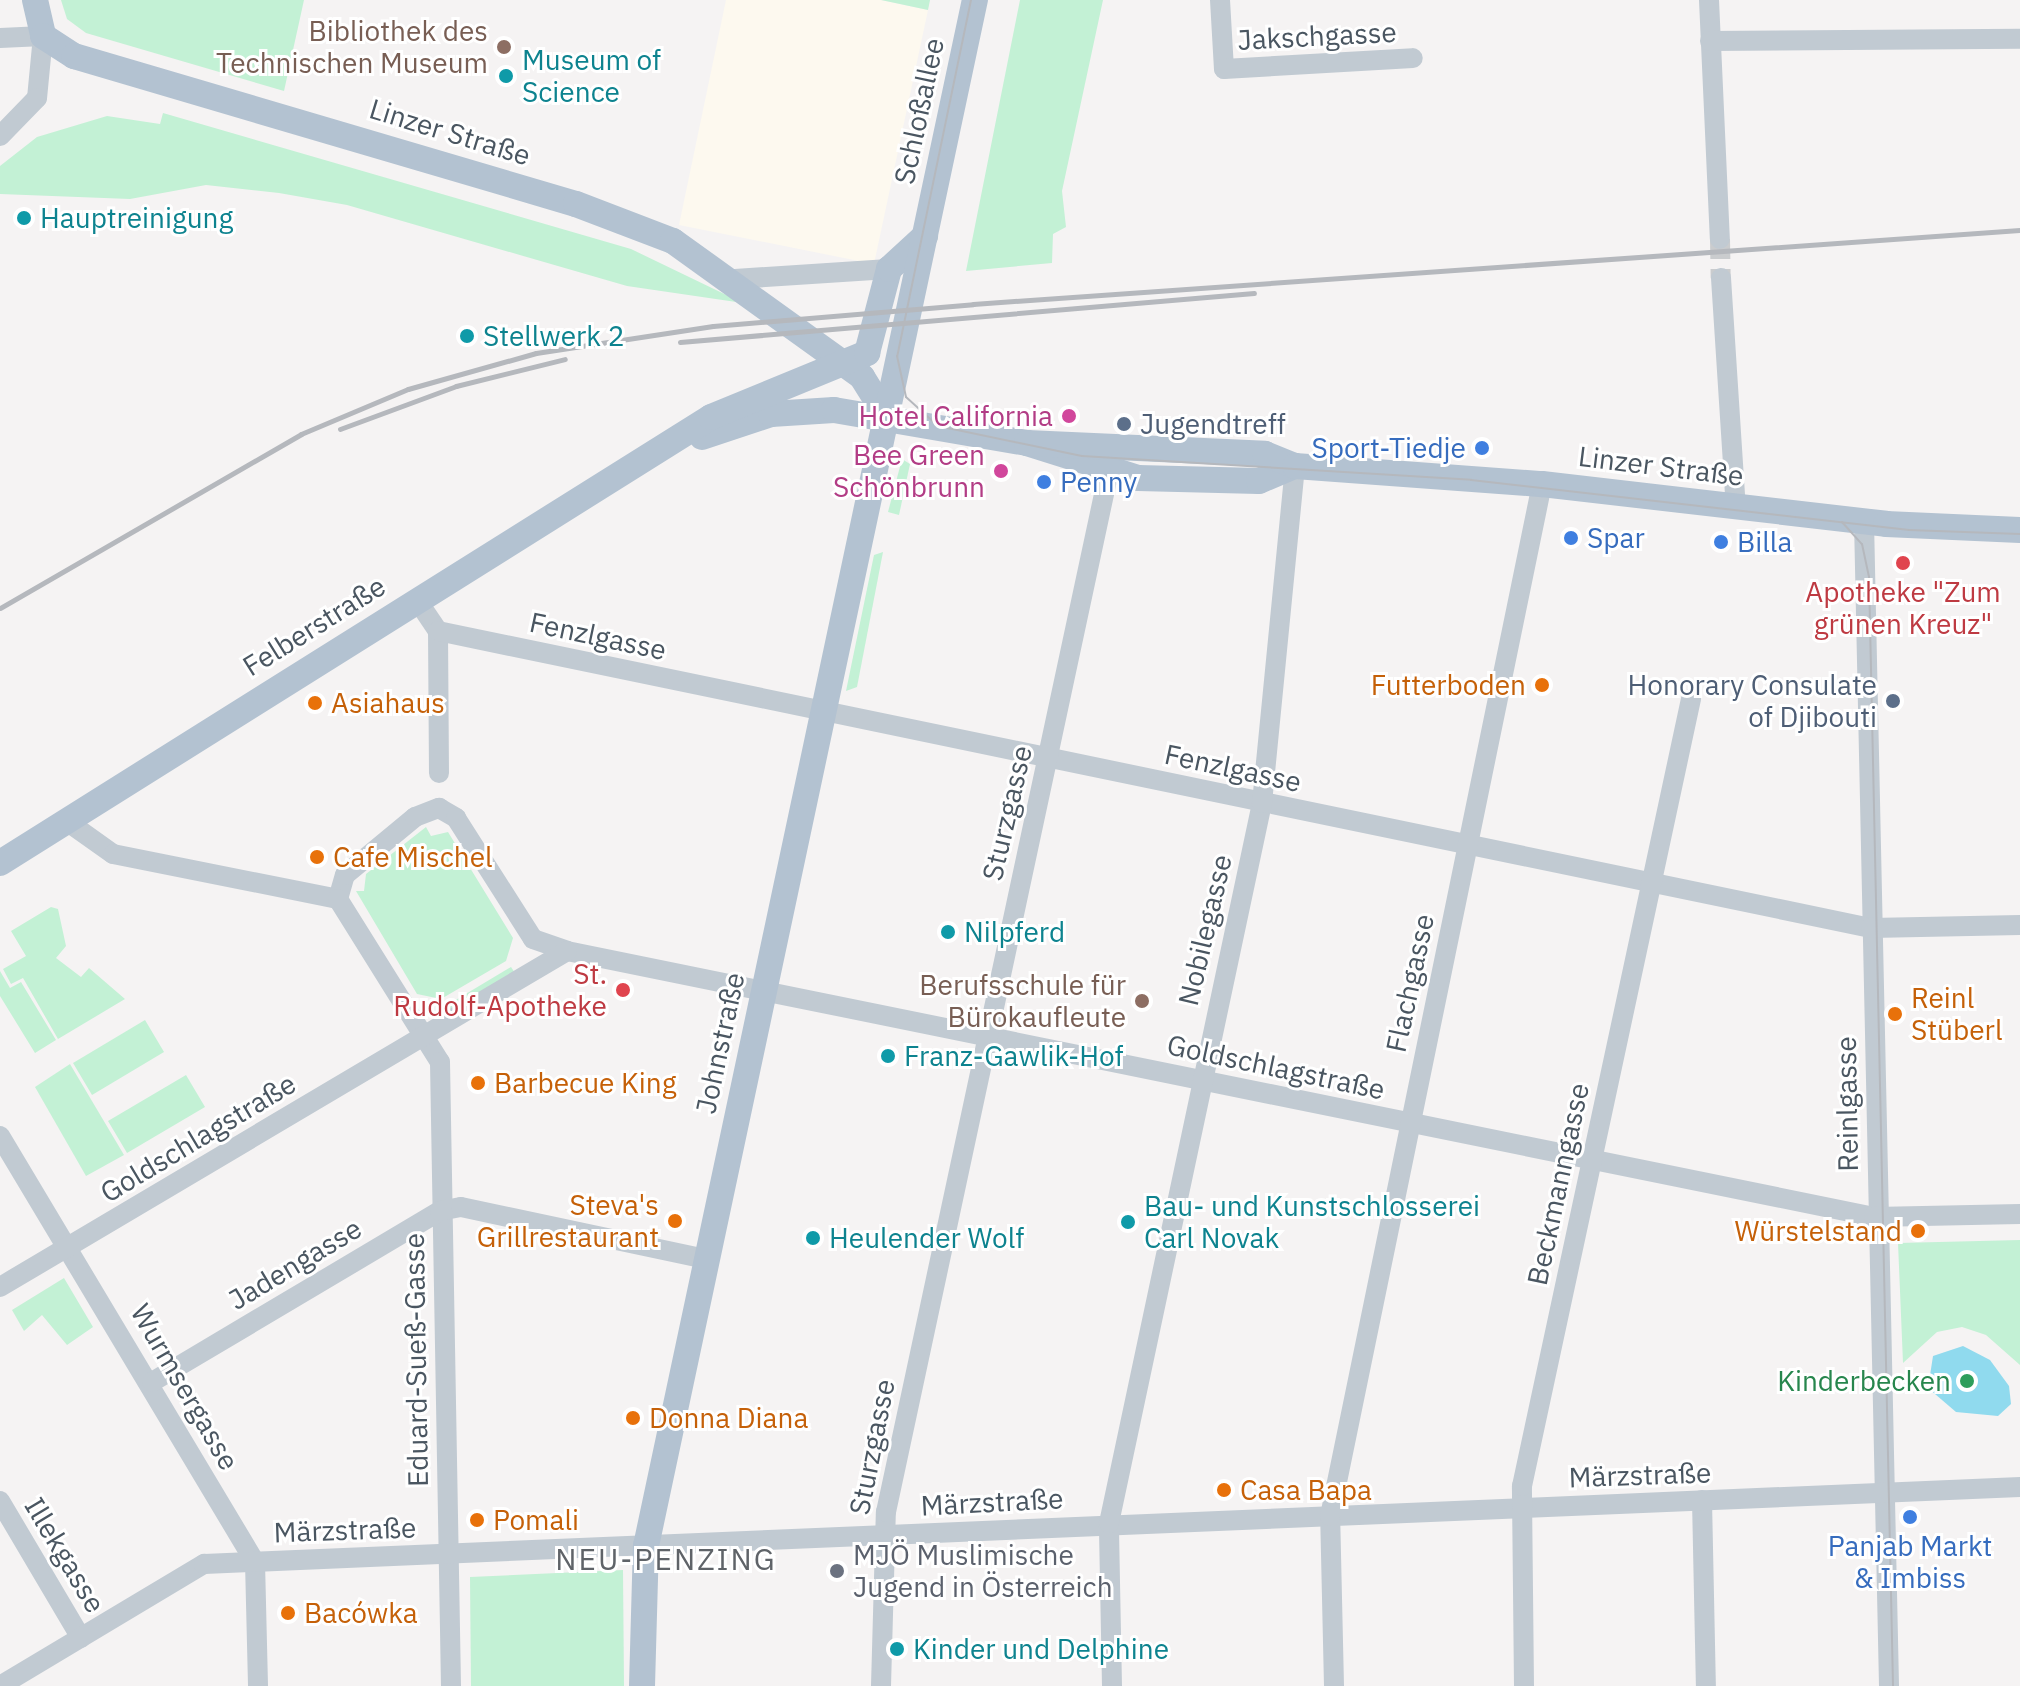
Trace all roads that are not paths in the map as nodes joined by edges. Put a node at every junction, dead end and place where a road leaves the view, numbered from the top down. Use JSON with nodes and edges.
{"nodes":[{"id":1,"x":35,"y":0,"type":"edge"},
{"id":2,"x":975,"y":0,"type":"edge"},
{"id":3,"x":1220,"y":0,"type":"edge"},
{"id":4,"x":1709,"y":0,"type":"edge"},
{"id":5,"x":43,"y":36,"type":"junction"},
{"id":6,"x":0,"y":38,"type":"edge"},
{"id":7,"x":2020,"y":39,"type":"edge"},
{"id":8,"x":1710,"y":41,"type":"junction"},
{"id":9,"x":1413,"y":58,"type":"dead end"},
{"id":10,"x":0,"y":136,"type":"edge"},
{"id":11,"x":925,"y":236,"type":"junction"},
{"id":12,"x":1720,"y":239,"type":"tunnel mouth"},
{"id":13,"x":889,"y":269,"type":"junction"},
{"id":14,"x":1721,"y":278,"type":"tunnel mouth"},
{"id":15,"x":735,"y":279,"type":"junction"},
{"id":16,"x":844,"y":363,"type":"junction"},
{"id":17,"x":887,"y":417,"type":"junction"},
{"id":18,"x":1027,"y":443,"type":"junction"},
{"id":19,"x":666,"y":450,"type":"junction"},
{"id":20,"x":1295,"y":466,"type":"junction"},
{"id":21,"x":1109,"y":471,"type":"junction"},
{"id":22,"x":1542,"y":484,"type":"junction"},
{"id":23,"x":1736,"y":507,"type":"junction"},
{"id":24,"x":1864,"y":521,"type":"junction"},
{"id":25,"x":2020,"y":530,"type":"edge"},
{"id":26,"x":417,"y":600,"type":"junction"},
{"id":27,"x":438,"y":631,"type":"junction"},
{"id":28,"x":1691,"y":699,"type":"dead end"},
{"id":29,"x":826,"y":712,"type":"junction"},
{"id":30,"x":1048,"y":759,"type":"junction"},
{"id":31,"x":439,"y":773,"type":"dead end"},
{"id":32,"x":1262,"y":803,"type":"junction"},
{"id":33,"x":68,"y":822,"type":"junction"},
{"id":34,"x":1468,"y":846,"type":"junction"},
{"id":35,"x":0,"y":863,"type":"edge"},
{"id":36,"x":1650,"y":884,"type":"junction"},
{"id":37,"x":338,"y":899,"type":"junction"},
{"id":38,"x":2020,"y":925,"type":"edge"},
{"id":39,"x":1871,"y":928,"type":"junction"},
{"id":40,"x":567,"y":951,"type":"junction"},
{"id":41,"x":765,"y":987,"type":"junction"},
{"id":42,"x":986,"y":1034,"type":"junction"},
{"id":43,"x":425,"y":1036,"type":"junction"},
{"id":44,"x":1200,"y":1080,"type":"junction"},
{"id":45,"x":1409,"y":1122,"type":"junction"},
{"id":46,"x":0,"y":1136,"type":"edge"},
{"id":47,"x":1593,"y":1158,"type":"junction"},
{"id":48,"x":440,"y":1211,"type":"junction"},
{"id":49,"x":2020,"y":1214,"type":"edge"},
{"id":50,"x":1878,"y":1218,"type":"junction"},
{"id":51,"x":70,"y":1247,"type":"junction"},
{"id":52,"x":705,"y":1259,"type":"junction"},
{"id":53,"x":0,"y":1287,"type":"edge"},
{"id":54,"x":152,"y":1382,"type":"junction"},
{"id":55,"x":2020,"y":1487,"type":"edge"},
{"id":56,"x":1885,"y":1493,"type":"junction"},
{"id":57,"x":1702,"y":1500,"type":"junction"},
{"id":58,"x":0,"y":1501,"type":"edge"},
{"id":59,"x":1520,"y":1509,"type":"junction"},
{"id":60,"x":1330,"y":1516,"type":"junction"},
{"id":61,"x":1109,"y":1523,"type":"junction"},
{"id":62,"x":883,"y":1535,"type":"junction"},
{"id":63,"x":646,"y":1546,"type":"junction"},
{"id":64,"x":448,"y":1554,"type":"junction"},
{"id":65,"x":255,"y":1562,"type":"junction"},
{"id":66,"x":81,"y":1638,"type":"junction"},
{"id":67,"x":0,"y":1686,"type":"edge"},
{"id":68,"x":258,"y":1686,"type":"edge"},
{"id":69,"x":451,"y":1686,"type":"edge"},
{"id":70,"x":642,"y":1686,"type":"edge"},
{"id":71,"x":881,"y":1686,"type":"edge"},
{"id":72,"x":1112,"y":1686,"type":"edge"},
{"id":73,"x":1334,"y":1686,"type":"edge"},
{"id":74,"x":1524,"y":1686,"type":"edge"},
{"id":75,"x":1706,"y":1686,"type":"edge"},
{"id":76,"x":1889,"y":1686,"type":"edge"}],
"edges":[{"from":1,"to":5,"type":"main road"},
{"from":2,"to":11,"type":"main road","name":"Schloßallee"},
{"from":3,"to":9,"type":"street","name":"Jakschgasse"},
{"from":4,"to":8,"type":"street"},
{"from":5,"to":6,"type":"street"},
{"from":5,"to":10,"type":"street"},
{"from":5,"to":15,"type":"main road","name":"Linzer Straße"},
{"from":7,"to":8,"type":"street"},
{"from":8,"to":12,"type":"street"},
{"from":11,"to":13,"type":"main road"},
{"from":11,"to":17,"type":"main road","name":"Schloßallee"},
{"from":13,"to":15,"type":"street"},
{"from":13,"to":16,"type":"main road"},
{"from":14,"to":23,"type":"street"},
{"from":15,"to":16,"type":"main road","name":"Linzer Straße"},
{"from":16,"to":17,"type":"main road","name":"Linzer Straße"},
{"from":16,"to":19,"type":"main road","name":"Felberstraße"},
{"from":17,"to":18,"type":"main road","name":"Linzer Straße"},
{"from":17,"to":19,"type":"main road","name":"Felberstraße"},
{"from":17,"to":29,"type":"main road","name":"Johnstraße"},
{"from":18,"to":20,"type":"main road","name":"Linzer Straße"},
{"from":18,"to":21,"type":"main road","name":"Linzer Straße"},
{"from":19,"to":26,"type":"main road","name":"Felberstraße"},
{"from":20,"to":21,"type":"main road","name":"Linzer Straße"},
{"from":20,"to":22,"type":"main road","name":"Linzer Straße"},
{"from":20,"to":32,"type":"street","name":"Nobilegasse"},
{"from":21,"to":30,"type":"street","name":"Sturzgasse"},
{"from":22,"to":23,"type":"main road","name":"Linzer Straße"},
{"from":22,"to":34,"type":"street","name":"Flachgasse"},
{"from":23,"to":24,"type":"main road","name":"Linzer Straße"},
{"from":24,"to":25,"type":"main road","name":"Linzer Straße"},
{"from":24,"to":39,"type":"street","name":"Reinlgasse"},
{"from":26,"to":27,"type":"street"},
{"from":26,"to":33,"type":"main road","name":"Felberstraße"},
{"from":27,"to":29,"type":"street","name":"Fenzlgasse"},
{"from":27,"to":31,"type":"street"},
{"from":28,"to":36,"type":"street","name":"Beckmanngasse"},
{"from":29,"to":30,"type":"street","name":"Fenzlgasse"},
{"from":29,"to":41,"type":"main road","name":"Johnstraße"},
{"from":30,"to":32,"type":"street","name":"Fenzlgasse"},
{"from":30,"to":42,"type":"street","name":"Sturzgasse"},
{"from":32,"to":34,"type":"street","name":"Fenzlgasse"},
{"from":32,"to":44,"type":"street","name":"Nobilegasse"},
{"from":33,"to":35,"type":"main road","name":"Felberstraße"},
{"from":33,"to":37,"type":"street"},
{"from":34,"to":36,"type":"street","name":"Fenzlgasse"},
{"from":34,"to":45,"type":"street","name":"Flachgasse"},
{"from":36,"to":39,"type":"street","name":"Fenzlgasse"},
{"from":36,"to":47,"type":"street","name":"Beckmanngasse"},
{"from":37,"to":40,"type":"street","name":"Goldschlagstraße"},
{"from":37,"to":43,"type":"street","name":"Eduard-Sueß-Gasse"},
{"from":38,"to":39,"type":"street","name":"Fenzlgasse"},
{"from":39,"to":50,"type":"street","name":"Reinlgasse"},
{"from":40,"to":41,"type":"street","name":"Goldschlagstraße"},
{"from":40,"to":43,"type":"street","name":"Goldschlagstraße"},
{"from":41,"to":42,"type":"street","name":"Goldschlagstraße"},
{"from":41,"to":52,"type":"main road","name":"Johnstraße"},
{"from":42,"to":44,"type":"street","name":"Goldschlagstraße"},
{"from":42,"to":62,"type":"street","name":"Sturzgasse"},
{"from":43,"to":48,"type":"street","name":"Eduard-Sueß-Gasse"},
{"from":43,"to":51,"type":"street","name":"Goldschlagstraße"},
{"from":44,"to":45,"type":"street","name":"Goldschlagstraße"},
{"from":44,"to":61,"type":"street","name":"Nobilegasse"},
{"from":45,"to":47,"type":"street","name":"Goldschlagstraße"},
{"from":45,"to":60,"type":"street","name":"Flachgasse"},
{"from":46,"to":51,"type":"street","name":"Wurmsergasse"},
{"from":47,"to":50,"type":"street","name":"Goldschlagstraße"},
{"from":47,"to":59,"type":"street","name":"Beckmanngasse"},
{"from":48,"to":52,"type":"street"},
{"from":48,"to":54,"type":"street","name":"Jadengasse"},
{"from":48,"to":64,"type":"street","name":"Eduard-Sueß-Gasse"},
{"from":49,"to":50,"type":"street","name":"Goldschlagstraße"},
{"from":50,"to":56,"type":"street","name":"Reinlgasse"},
{"from":51,"to":53,"type":"street","name":"Goldschlagstraße"},
{"from":51,"to":54,"type":"street","name":"Wurmsergasse"},
{"from":52,"to":63,"type":"main road","name":"Johnstraße"},
{"from":54,"to":65,"type":"street","name":"Wurmsergasse"},
{"from":55,"to":56,"type":"street","name":"Märzstraße"},
{"from":56,"to":57,"type":"street","name":"Märzstraße"},
{"from":56,"to":76,"type":"street","name":"Reinlgasse"},
{"from":57,"to":59,"type":"street","name":"Märzstraße"},
{"from":57,"to":75,"type":"street"},
{"from":58,"to":66,"type":"street","name":"Illekgasse"},
{"from":59,"to":60,"type":"street","name":"Märzstraße"},
{"from":59,"to":74,"type":"street","name":"Beckmanngasse"},
{"from":60,"to":61,"type":"street","name":"Märzstraße"},
{"from":60,"to":73,"type":"street","name":"Flachgasse"},
{"from":61,"to":62,"type":"street","name":"Märzstraße"},
{"from":61,"to":72,"type":"street","name":"Nobilegasse"},
{"from":62,"to":63,"type":"street","name":"Märzstraße"},
{"from":62,"to":71,"type":"street","name":"Sturzgasse"},
{"from":63,"to":64,"type":"street","name":"Märzstraße"},
{"from":63,"to":70,"type":"main road","name":"Johnstraße"},
{"from":64,"to":65,"type":"street","name":"Märzstraße"},
{"from":64,"to":69,"type":"street","name":"Eduard-Sueß-Gasse"},
{"from":65,"to":66,"type":"street","name":"Märzstraße"},
{"from":65,"to":68,"type":"street","name":"Wurmsergasse"},
{"from":66,"to":67,"type":"street","name":"Märzstraße"}]}
